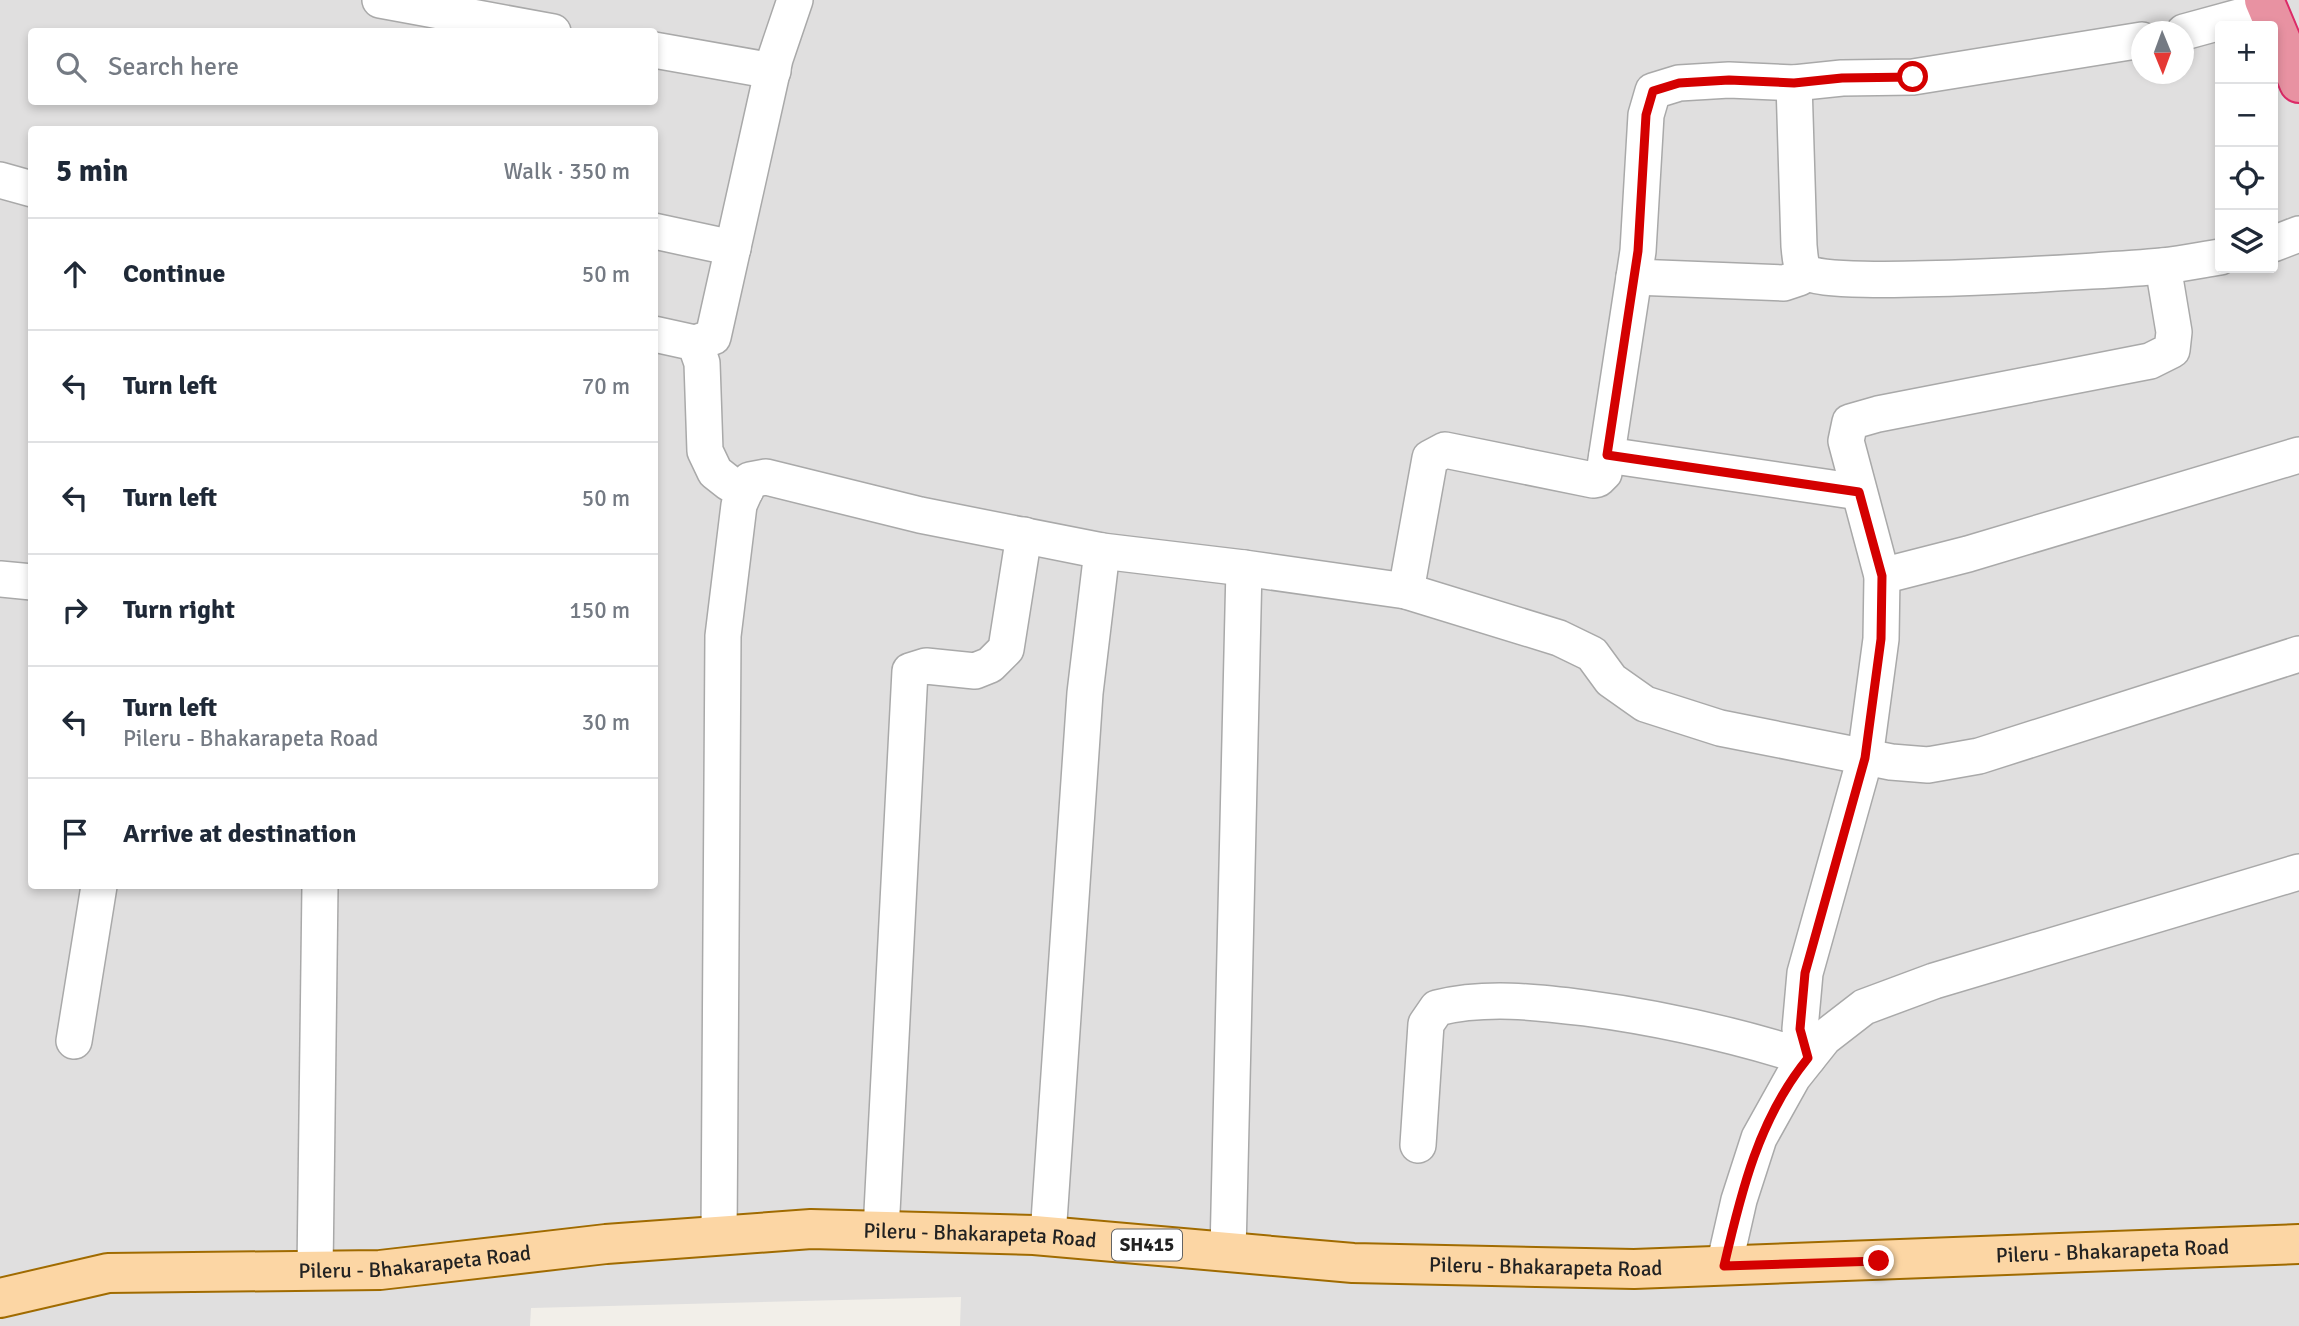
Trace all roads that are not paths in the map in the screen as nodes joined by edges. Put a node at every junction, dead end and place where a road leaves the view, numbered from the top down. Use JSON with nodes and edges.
{"nodes":[{"id":1,"x":380,"y":0,"type":"edge"},
{"id":2,"x":795,"y":0,"type":"edge"},
{"id":3,"x":2266,"y":5,"type":"edge"},
{"id":4,"x":531,"y":28,"type":"edge"},
{"id":5,"x":2194,"y":28,"type":"edge"},
{"id":6,"x":2131,"y":42,"type":"edge"},
{"id":7,"x":658,"y":51,"type":"edge"},
{"id":8,"x":773,"y":71,"type":"junction"},
{"id":9,"x":1794,"y":83,"type":"junction"},
{"id":10,"x":2299,"y":83,"type":"edge"},
{"id":11,"x":0,"y":180,"type":"edge"},
{"id":12,"x":28,"y":187,"type":"edge"},
{"id":13,"x":658,"y":232,"type":"edge"},
{"id":14,"x":2299,"y":234,"type":"edge"},
{"id":15,"x":2278,"y":242,"type":"edge"},
{"id":16,"x":733,"y":248,"type":"junction"},
{"id":17,"x":2215,"y":258,"type":"edge"},
{"id":18,"x":2163,"y":266,"type":"junction"},
{"id":19,"x":1806,"y":273,"type":"junction"},
{"id":20,"x":1634,"y":277,"type":"junction"},
{"id":21,"x":658,"y":335,"type":"edge"},
{"id":22,"x":695,"y":343,"type":"junction"},
{"id":23,"x":1607,"y":455,"type":"junction"},
{"id":24,"x":2299,"y":455,"type":"edge"},
{"id":25,"x":746,"y":489,"type":"junction"},
{"id":26,"x":1859,"y":492,"type":"junction"},
{"id":27,"x":1024,"y":535,"type":"junction"},
{"id":28,"x":1102,"y":551,"type":"junction"},
{"id":29,"x":1244,"y":568,"type":"junction"},
{"id":30,"x":1882,"y":576,"type":"junction"},
{"id":31,"x":0,"y":579,"type":"edge"},
{"id":32,"x":28,"y":582,"type":"edge"},
{"id":33,"x":1406,"y":591,"type":"junction"},
{"id":34,"x":2299,"y":654,"type":"edge"},
{"id":35,"x":1865,"y":758,"type":"junction"},
{"id":36,"x":2299,"y":872,"type":"edge"},
{"id":37,"x":99,"y":889,"type":"edge"},
{"id":38,"x":320,"y":889,"type":"edge"},
{"id":39,"x":75,"y":1041,"type":"dead end"},
{"id":40,"x":1808,"y":1058,"type":"junction"},
{"id":41,"x":1418,"y":1145,"type":"dead end"},
{"id":42,"x":881,"y":1231,"type":"junction"},
{"id":43,"x":719,"y":1236,"type":"junction"},
{"id":44,"x":1048,"y":1236,"type":"junction"},
{"id":45,"x":2299,"y":1244,"type":"edge"},
{"id":46,"x":1228,"y":1252,"type":"junction"},
{"id":47,"x":1724,"y":1266,"type":"junction"},
{"id":48,"x":315,"y":1271,"type":"junction"},
{"id":49,"x":0,"y":1298,"type":"edge"}],
"edges":[{"from":1,"to":4,"type":"street"},
{"from":2,"to":8,"type":"street"},
{"from":3,"to":5,"type":"street"},
{"from":3,"to":10,"type":"highway"},
{"from":6,"to":9,"type":"street"},
{"from":7,"to":8,"type":"street"},
{"from":8,"to":16,"type":"street"},
{"from":9,"to":19,"type":"street"},
{"from":9,"to":20,"type":"street"},
{"from":11,"to":12,"type":"street"},
{"from":13,"to":16,"type":"street"},
{"from":14,"to":15,"type":"street"},
{"from":16,"to":22,"type":"street"},
{"from":17,"to":18,"type":"street"},
{"from":18,"to":19,"type":"street"},
{"from":18,"to":26,"type":"street"},
{"from":19,"to":20,"type":"street"},
{"from":20,"to":23,"type":"street"},
{"from":21,"to":22,"type":"street"},
{"from":22,"to":25,"type":"street"},
{"from":23,"to":26,"type":"street"},
{"from":23,"to":33,"type":"street"},
{"from":24,"to":30,"type":"street"},
{"from":25,"to":27,"type":"street"},
{"from":25,"to":43,"type":"street"},
{"from":26,"to":30,"type":"street"},
{"from":27,"to":28,"type":"street"},
{"from":27,"to":42,"type":"street"},
{"from":28,"to":29,"type":"street"},
{"from":28,"to":44,"type":"street"},
{"from":29,"to":33,"type":"street"},
{"from":29,"to":46,"type":"street"},
{"from":30,"to":35,"type":"street"},
{"from":31,"to":32,"type":"street"},
{"from":33,"to":35,"type":"street"},
{"from":34,"to":35,"type":"street"},
{"from":35,"to":40,"type":"street"},
{"from":36,"to":40,"type":"street"},
{"from":37,"to":39,"type":"street"},
{"from":38,"to":48,"type":"street"},
{"from":40,"to":41,"type":"street"},
{"from":40,"to":47,"type":"street"},
{"from":42,"to":43,"type":"main road","name":"Pileru - Bhakarapeta Road","number":"SH415"},
{"from":42,"to":44,"type":"main road","name":"Pileru - Bhakarapeta Road","number":"SH415"},
{"from":43,"to":48,"type":"main road","name":"Pileru - Bhakarapeta Road","number":"SH415"},
{"from":44,"to":46,"type":"main road","name":"Pileru - Bhakarapeta Road","number":"SH415"},
{"from":45,"to":47,"type":"main road","name":"Pileru - Bhakarapeta Road","number":"SH415"},
{"from":46,"to":47,"type":"main road","name":"Pileru - Bhakarapeta Road","number":"SH415"},
{"from":48,"to":49,"type":"main road","name":"Pileru - Bhakarapeta Road","number":"SH415"}]}
